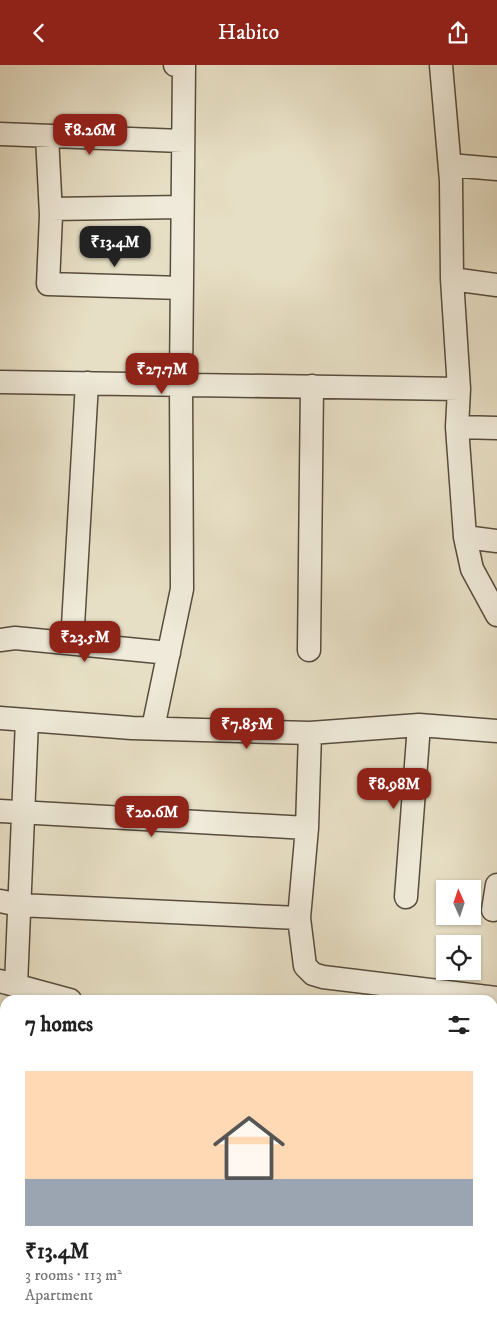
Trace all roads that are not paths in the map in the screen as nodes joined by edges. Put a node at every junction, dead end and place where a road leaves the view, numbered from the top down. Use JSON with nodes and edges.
{"nodes":[{"id":1,"x":175,"y":65,"type":"edge"},
{"id":2,"x":441,"y":65,"type":"edge"},
{"id":3,"x":0,"y":134,"type":"edge"},
{"id":4,"x":47,"y":136,"type":"junction"},
{"id":5,"x":182,"y":141,"type":"junction"},
{"id":6,"x":450,"y":165,"type":"junction"},
{"id":7,"x":497,"y":169,"type":"edge"},
{"id":8,"x":182,"y":207,"type":"junction"},
{"id":9,"x":51,"y":209,"type":"junction"},
{"id":10,"x":452,"y":279,"type":"junction"},
{"id":11,"x":497,"y":285,"type":"edge"},
{"id":12,"x":182,"y":288,"type":"junction"},
{"id":13,"x":0,"y":382,"type":"edge"},
{"id":14,"x":87,"y":383,"type":"junction"},
{"id":15,"x":181,"y":384,"type":"junction"},
{"id":16,"x":312,"y":387,"type":"junction"},
{"id":17,"x":459,"y":389,"type":"junction"},
{"id":18,"x":457,"y":427,"type":"junction"},
{"id":19,"x":497,"y":428,"type":"edge"},
{"id":20,"x":465,"y":537,"type":"junction"},
{"id":21,"x":497,"y":541,"type":"edge"},
{"id":22,"x":497,"y":615,"type":"edge"},
{"id":23,"x":0,"y":639,"type":"edge"},
{"id":24,"x":72,"y":643,"type":"junction"},
{"id":25,"x":309,"y":650,"type":"dead end"},
{"id":26,"x":169,"y":653,"type":"junction"},
{"id":27,"x":0,"y":718,"type":"edge"},
{"id":28,"x":27,"y":720,"type":"junction"},
{"id":29,"x":419,"y":725,"type":"junction"},
{"id":30,"x":153,"y":728,"type":"junction"},
{"id":31,"x":497,"y":731,"type":"edge"},
{"id":32,"x":310,"y":733,"type":"junction"},
{"id":33,"x":0,"y":811,"type":"edge"},
{"id":34,"x":23,"y":812,"type":"junction"},
{"id":35,"x":307,"y":828,"type":"junction"},
{"id":36,"x":497,"y":885,"type":"edge"},
{"id":37,"x":406,"y":897,"type":"dead end"},
{"id":38,"x":10,"y":903,"type":"edge"},
{"id":39,"x":493,"y":910,"type":"dead end"},
{"id":40,"x":299,"y":918,"type":"junction"},
{"id":41,"x":21,"y":989,"type":"edge"},
{"id":42,"x":48,"y":995,"type":"edge"},
{"id":43,"x":472,"y":995,"type":"edge"}],
"edges":[{"from":1,"to":5,"type":"street"},
{"from":2,"to":6,"type":"street"},
{"from":3,"to":4,"type":"street"},
{"from":4,"to":5,"type":"street"},
{"from":4,"to":9,"type":"street"},
{"from":5,"to":8,"type":"street"},
{"from":6,"to":7,"type":"street"},
{"from":6,"to":10,"type":"street"},
{"from":8,"to":9,"type":"street"},
{"from":8,"to":12,"type":"street"},
{"from":9,"to":12,"type":"street"},
{"from":10,"to":11,"type":"street"},
{"from":10,"to":17,"type":"street"},
{"from":12,"to":15,"type":"street"},
{"from":13,"to":14,"type":"street"},
{"from":14,"to":15,"type":"street"},
{"from":14,"to":24,"type":"street"},
{"from":15,"to":16,"type":"street"},
{"from":15,"to":26,"type":"street"},
{"from":16,"to":17,"type":"street"},
{"from":16,"to":25,"type":"street"},
{"from":17,"to":18,"type":"street"},
{"from":18,"to":19,"type":"street"},
{"from":18,"to":20,"type":"street"},
{"from":20,"to":21,"type":"street"},
{"from":20,"to":22,"type":"street"},
{"from":23,"to":24,"type":"street"},
{"from":24,"to":26,"type":"street"},
{"from":26,"to":30,"type":"street"},
{"from":27,"to":28,"type":"street"},
{"from":28,"to":30,"type":"street"},
{"from":28,"to":34,"type":"street"},
{"from":29,"to":31,"type":"street"},
{"from":29,"to":32,"type":"street"},
{"from":29,"to":37,"type":"street"},
{"from":30,"to":32,"type":"street"},
{"from":32,"to":35,"type":"street"},
{"from":33,"to":34,"type":"street"},
{"from":34,"to":35,"type":"street"},
{"from":34,"to":38,"type":"street"},
{"from":35,"to":40,"type":"street"},
{"from":36,"to":39,"type":"street"},
{"from":38,"to":40,"type":"street"},
{"from":38,"to":41,"type":"street"},
{"from":40,"to":43,"type":"street"},
{"from":41,"to":42,"type":"street"}]}
